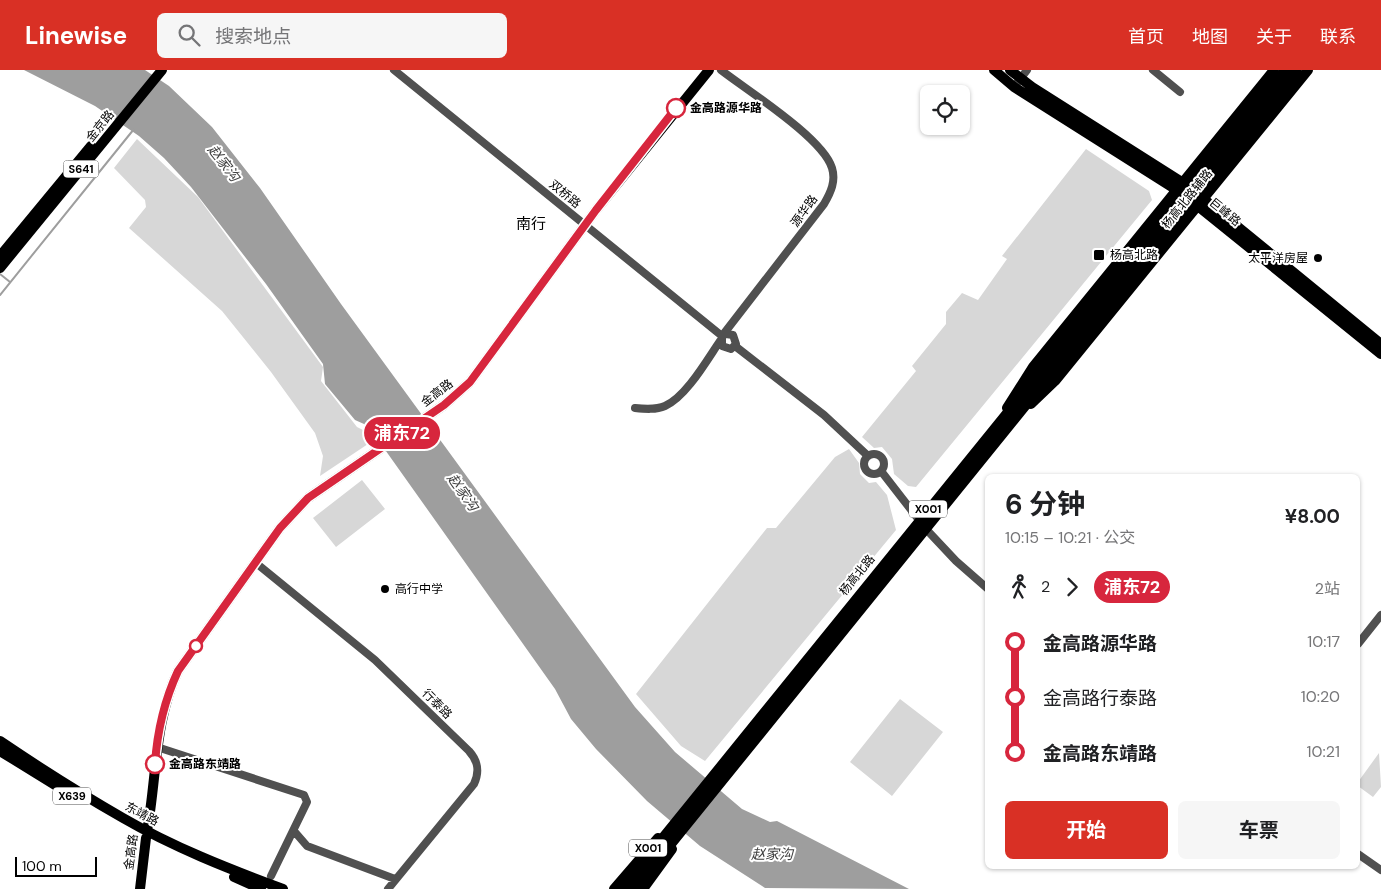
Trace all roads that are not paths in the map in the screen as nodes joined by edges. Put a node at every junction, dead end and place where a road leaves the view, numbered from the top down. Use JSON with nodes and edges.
{"nodes":[{"id":1,"x":154,"y":70,"type":"edge"},
{"id":2,"x":162,"y":70,"type":"edge"},
{"id":3,"x":394,"y":70,"type":"edge"},
{"id":4,"x":708,"y":70,"type":"edge"},
{"id":5,"x":721,"y":70,"type":"edge"},
{"id":6,"x":994,"y":70,"type":"edge"},
{"id":7,"x":1010,"y":70,"type":"edge"},
{"id":8,"x":1028,"y":70,"type":"edge"},
{"id":9,"x":1153,"y":70,"type":"edge"},
{"id":10,"x":1274,"y":70,"type":"edge"},
{"id":11,"x":1286,"y":70,"type":"edge"},
{"id":12,"x":1296,"y":70,"type":"edge"},
{"id":13,"x":1308,"y":70,"type":"edge"},
{"id":14,"x":1017,"y":82,"type":"junction"},
{"id":15,"x":1180,"y":92,"type":"dead end"},
{"id":16,"x":1180,"y":186,"type":"junction"},
{"id":17,"x":1201,"y":202,"type":"junction"},
{"id":18,"x":586,"y":225,"type":"junction"},
{"id":19,"x":0,"y":256,"type":"edge"},
{"id":20,"x":0,"y":268,"type":"edge"},
{"id":21,"x":723,"y":337,"type":"junction"},
{"id":22,"x":1381,"y":344,"type":"edge"},
{"id":23,"x":735,"y":346,"type":"junction"},
{"id":24,"x":1381,"y":354,"type":"edge"},
{"id":25,"x":1058,"y":356,"type":"junction"},
{"id":26,"x":635,"y":408,"type":"dead end"},
{"id":27,"x":1000,"y":428,"type":"junction"},
{"id":28,"x":868,"y":456,"type":"junction"},
{"id":29,"x":881,"y":471,"type":"junction"},
{"id":30,"x":922,"y":524,"type":"junction"},
{"id":31,"x":256,"y":563,"type":"junction"},
{"id":32,"x":985,"y":586,"type":"edge"},
{"id":33,"x":1381,"y":608,"type":"edge"},
{"id":34,"x":1381,"y":615,"type":"edge"},
{"id":35,"x":1360,"y":635,"type":"edge"},
{"id":36,"x":1360,"y":641,"type":"edge"},
{"id":37,"x":0,"y":741,"type":"edge"},
{"id":38,"x":157,"y":747,"type":"junction"},
{"id":39,"x":0,"y":751,"type":"edge"},
{"id":40,"x":688,"y":814,"type":"junction"},
{"id":41,"x":294,"y":831,"type":"junction"},
{"id":42,"x":146,"y":834,"type":"junction"},
{"id":43,"x":1360,"y":855,"type":"edge"},
{"id":44,"x":1381,"y":870,"type":"edge"},
{"id":45,"x":271,"y":876,"type":"dead end"},
{"id":46,"x":396,"y":879,"type":"junction"},
{"id":47,"x":140,"y":889,"type":"edge"},
{"id":48,"x":261,"y":889,"type":"edge"},
{"id":49,"x":283,"y":889,"type":"edge"},
{"id":50,"x":388,"y":889,"type":"edge"},
{"id":51,"x":614,"y":889,"type":"edge"},
{"id":52,"x":622,"y":889,"type":"edge"},
{"id":53,"x":634,"y":889,"type":"edge"},
{"id":54,"x":643,"y":889,"type":"edge"}],
"edges":[{"from":1,"to":19,"type":"main road","name":"金京路","number":"S641"},
{"from":2,"to":20,"type":"main road","name":"金京路","number":"S641"},
{"from":3,"to":18,"type":"street","name":"双桥路"},
{"from":4,"to":18,"type":"main road","name":"金高路"},
{"from":5,"to":21,"type":"street","name":"源华路"},
{"from":6,"to":14,"type":"main road","name":"巨峰路"},
{"from":7,"to":14,"type":"main road","name":"巨峰路"},
{"from":8,"to":14,"type":"street"},
{"from":9,"to":15,"type":"street"},
{"from":10,"to":16,"type":"main road","name":"杨高北路辅路","number":"X001"},
{"from":11,"to":25,"type":"highway","name":"杨高北路","number":"X001"},
{"from":12,"to":25,"type":"highway","name":"杨高北路","number":"X001"},
{"from":13,"to":17,"type":"main road","name":"杨高北路辅路","number":"X001"},
{"from":14,"to":16,"type":"main road","name":"巨峰路"},
{"from":16,"to":17,"type":"main road","name":"巨峰路"},
{"from":16,"to":27,"type":"main road","name":"杨高北路辅路","number":"X001"},
{"from":17,"to":22,"type":"main road","name":"巨峰路"},
{"from":17,"to":24,"type":"main road","name":"巨峰路"},
{"from":17,"to":27,"type":"main road","name":"杨高北路辅路","number":"X001"},
{"from":18,"to":21,"type":"street","name":"双桥路"},
{"from":18,"to":31,"type":"main road","name":"金高路"},
{"from":21,"to":23,"type":"street"},
{"from":21,"to":23,"type":"street"},
{"from":21,"to":26,"type":"street","name":"源华路"},
{"from":23,"to":28,"type":"street"},
{"from":25,"to":27,"type":"highway","name":"杨高北路","number":"X001"},
{"from":27,"to":30,"type":"highway","name":"杨高北路","number":"X001"},
{"from":28,"to":29,"type":"street"},
{"from":28,"to":29,"type":"street"},
{"from":29,"to":30,"type":"street"},
{"from":30,"to":32,"type":"street"},
{"from":30,"to":40,"type":"highway","name":"杨高北路","number":"X001"},
{"from":31,"to":38,"type":"main road","name":"金高路"},
{"from":31,"to":46,"type":"street","name":"行泰路"},
{"from":33,"to":35,"type":"street"},
{"from":34,"to":36,"type":"street"},
{"from":37,"to":42,"type":"main road","name":"东靖路","number":"X639"},
{"from":38,"to":41,"type":"street"},
{"from":38,"to":42,"type":"main road","name":"金高路"},
{"from":39,"to":42,"type":"main road","name":"东靖路","number":"X639"},
{"from":40,"to":51,"type":"main road","number":"X001"},
{"from":40,"to":52,"type":"highway","name":"杨高北路","number":"X001"},
{"from":40,"to":53,"type":"highway","name":"杨高北路","number":"X001"},
{"from":40,"to":54,"type":"main road","number":"X001"},
{"from":41,"to":45,"type":"street"},
{"from":41,"to":46,"type":"street"},
{"from":42,"to":47,"type":"main road","name":"金高路"},
{"from":42,"to":48,"type":"main road","name":"东靖路","number":"X639"},
{"from":42,"to":49,"type":"main road","name":"东靖路","number":"X639"},
{"from":43,"to":44,"type":"street"},
{"from":46,"to":50,"type":"street","name":"行泰路"}]}
